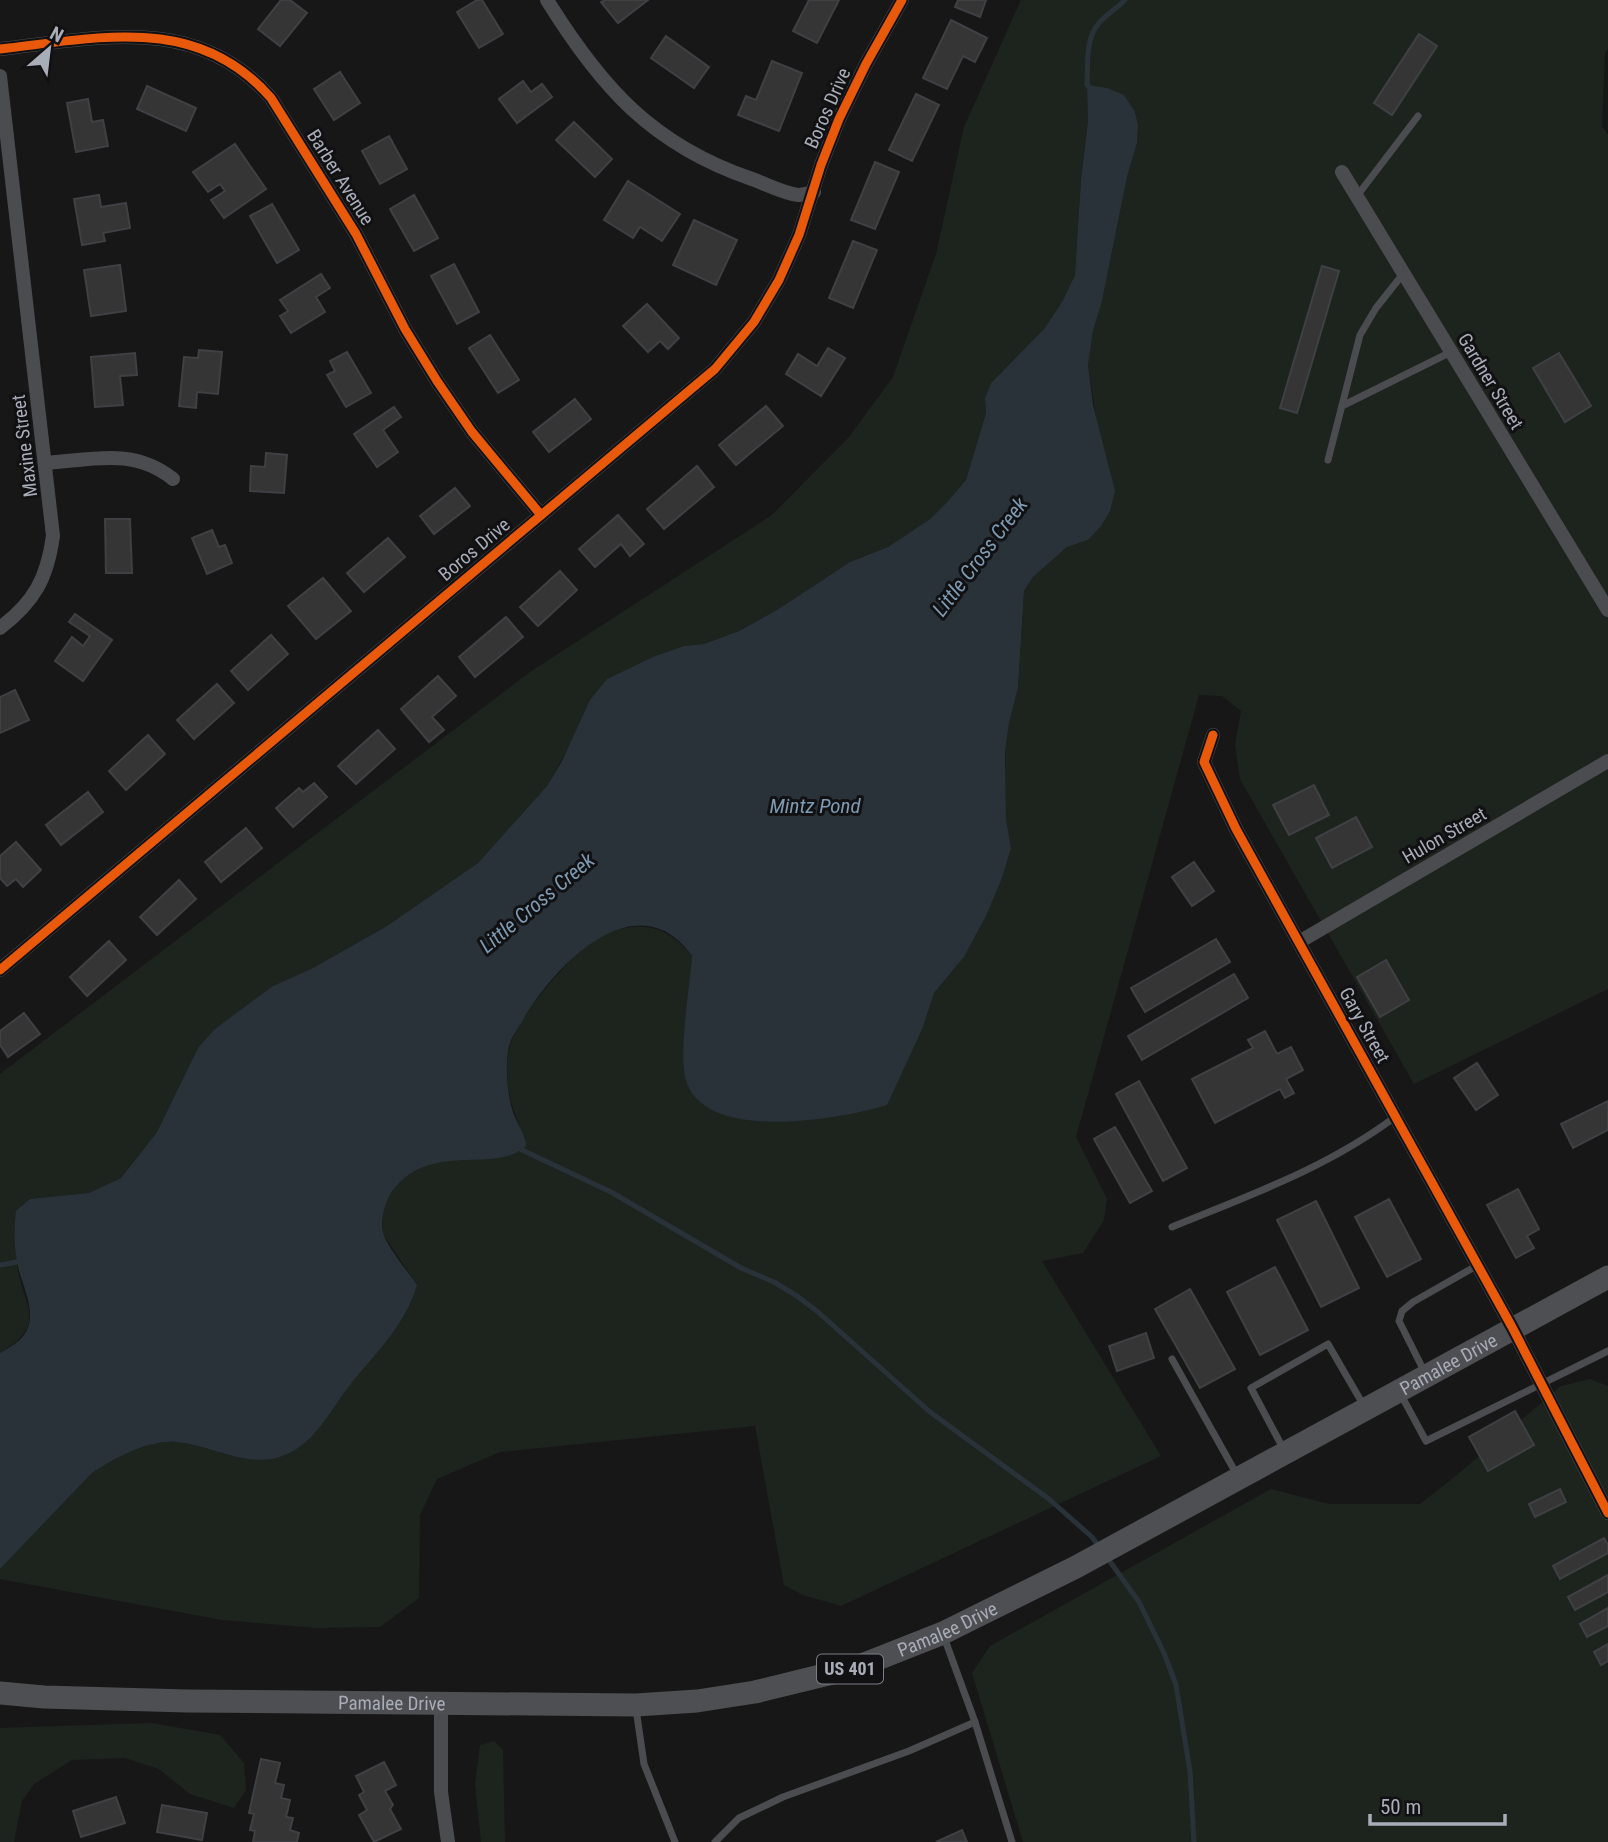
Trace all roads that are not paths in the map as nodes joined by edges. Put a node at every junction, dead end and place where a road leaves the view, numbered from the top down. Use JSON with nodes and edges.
{"nodes":[{"id":1,"x":547,"y":0,"type":"edge"},
{"id":2,"x":902,"y":0,"type":"edge"},
{"id":3,"x":0,"y":49,"type":"edge"},
{"id":4,"x":0,"y":76,"type":"edge"},
{"id":5,"x":1418,"y":116,"type":"dead end"},
{"id":6,"x":1342,"y":172,"type":"dead end"},
{"id":7,"x":814,"y":192,"type":"junction"},
{"id":8,"x":1356,"y":196,"type":"junction"},
{"id":9,"x":1403,"y":273,"type":"junction"},
{"id":10,"x":1451,"y":352,"type":"junction"},
{"id":11,"x":1342,"y":407,"type":"junction"},
{"id":12,"x":1328,"y":460,"type":"dead end"},
{"id":13,"x":46,"y":463,"type":"junction"},
{"id":14,"x":173,"y":479,"type":"dead end"},
{"id":15,"x":541,"y":515,"type":"junction"},
{"id":16,"x":1608,"y":610,"type":"edge"},
{"id":17,"x":0,"y":628,"type":"edge"},
{"id":18,"x":1213,"y":735,"type":"dead end"},
{"id":19,"x":1608,"y":761,"type":"edge"},
{"id":20,"x":1299,"y":942,"type":"junction"},
{"id":21,"x":0,"y":970,"type":"edge"},
{"id":22,"x":1395,"y":1117,"type":"junction"},
{"id":23,"x":1171,"y":1227,"type":"dead end"},
{"id":24,"x":1478,"y":1265,"type":"junction"},
{"id":25,"x":1608,"y":1277,"type":"edge"},
{"id":26,"x":1512,"y":1327,"type":"junction"},
{"id":27,"x":1608,"y":1351,"type":"edge"},
{"id":28,"x":1171,"y":1359,"type":"dead end"},
{"id":29,"x":1427,"y":1377,"type":"junction"},
{"id":30,"x":1542,"y":1384,"type":"junction"},
{"id":31,"x":1399,"y":1392,"type":"junction"},
{"id":32,"x":1366,"y":1410,"type":"junction"},
{"id":33,"x":1286,"y":1454,"type":"junction"},
{"id":34,"x":1239,"y":1479,"type":"junction"},
{"id":35,"x":1608,"y":1513,"type":"edge"},
{"id":36,"x":943,"y":1633,"type":"junction"},
{"id":37,"x":0,"y":1693,"type":"edge"},
{"id":38,"x":441,"y":1704,"type":"junction"},
{"id":39,"x":636,"y":1705,"type":"junction"},
{"id":40,"x":975,"y":1722,"type":"junction"},
{"id":41,"x":448,"y":1842,"type":"edge"},
{"id":42,"x":675,"y":1842,"type":"edge"},
{"id":43,"x":715,"y":1842,"type":"edge"},
{"id":44,"x":1012,"y":1842,"type":"edge"}],
"edges":[{"from":1,"to":7,"type":"street"},
{"from":2,"to":7,"type":"street","name":"Boros Drive"},
{"from":3,"to":15,"type":"street","name":"Barber Avenue"},
{"from":4,"to":13,"type":"street","name":"Maxine Street"},
{"from":5,"to":8,"type":"lane"},
{"from":6,"to":8,"type":"street","name":"Gardner Street"},
{"from":7,"to":15,"type":"street","name":"Boros Drive"},
{"from":8,"to":9,"type":"street","name":"Gardner Street"},
{"from":9,"to":10,"type":"street","name":"Gardner Street"},
{"from":9,"to":11,"type":"lane"},
{"from":10,"to":11,"type":"lane"},
{"from":10,"to":16,"type":"street","name":"Gardner Street"},
{"from":11,"to":12,"type":"lane"},
{"from":13,"to":14,"type":"street"},
{"from":13,"to":17,"type":"street","name":"Maxine Street"},
{"from":15,"to":21,"type":"street","name":"Boros Drive"},
{"from":18,"to":20,"type":"street","name":"Gary Street"},
{"from":19,"to":20,"type":"street","name":"Hulon Street"},
{"from":20,"to":22,"type":"street","name":"Gary Street"},
{"from":22,"to":23,"type":"lane"},
{"from":22,"to":24,"type":"street","name":"Gary Street"},
{"from":24,"to":26,"type":"street","name":"Gary Street"},
{"from":24,"to":29,"type":"lane"},
{"from":25,"to":26,"type":"main road","name":"Pamalee Drive","number":"US 401"},
{"from":26,"to":29,"type":"main road","name":"Pamalee Drive","number":"US 401"},
{"from":26,"to":30,"type":"street","name":"Gary Street"},
{"from":27,"to":30,"type":"lane"},
{"from":28,"to":34,"type":"lane"},
{"from":29,"to":31,"type":"main road","name":"Pamalee Drive","number":"US 401"},
{"from":30,"to":31,"type":"lane"},
{"from":30,"to":35,"type":"street","name":"Gary Street"},
{"from":31,"to":32,"type":"main road","name":"Pamalee Drive","number":"US 401"},
{"from":32,"to":33,"type":"main road","name":"Pamalee Drive","number":"US 401"},
{"from":32,"to":33,"type":"lane"},
{"from":33,"to":34,"type":"main road","name":"Pamalee Drive","number":"US 401"},
{"from":34,"to":36,"type":"main road","name":"Pamalee Drive","number":"US 401"},
{"from":36,"to":39,"type":"main road","name":"Pamalee Drive","number":"US 401"},
{"from":36,"to":40,"type":"lane"},
{"from":37,"to":38,"type":"main road","name":"Pamalee Drive","number":"US 401"},
{"from":38,"to":39,"type":"main road","name":"Pamalee Drive","number":"US 401"},
{"from":38,"to":41,"type":"street"},
{"from":39,"to":42,"type":"lane"},
{"from":40,"to":43,"type":"lane"},
{"from":40,"to":44,"type":"lane"}]}
